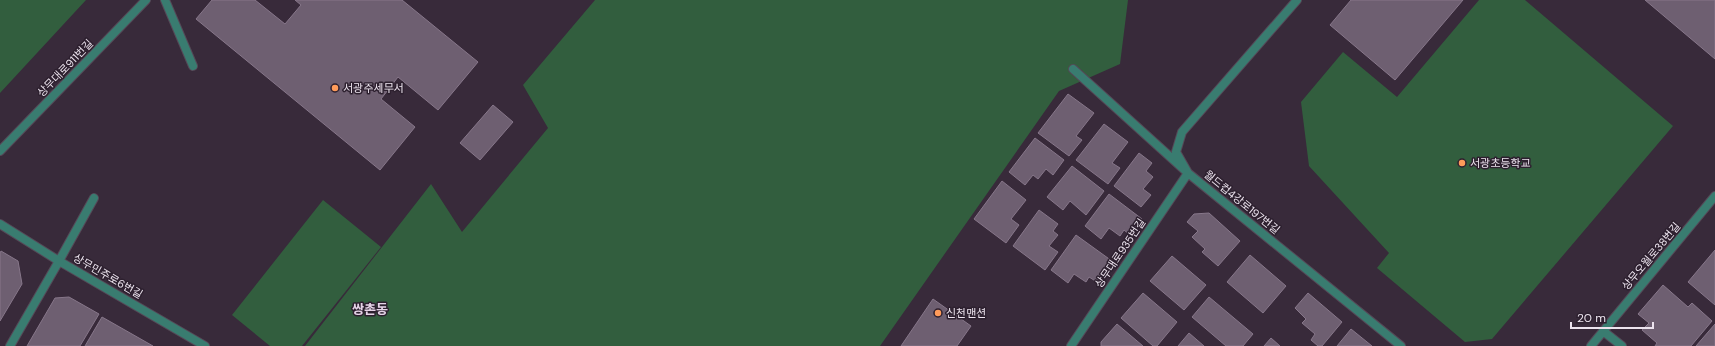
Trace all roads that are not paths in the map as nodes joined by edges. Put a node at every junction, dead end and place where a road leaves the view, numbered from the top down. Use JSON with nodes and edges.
{"nodes":[{"id":1,"x":146,"y":0,"type":"edge"},
{"id":2,"x":165,"y":0,"type":"edge"},
{"id":3,"x":1297,"y":0,"type":"edge"},
{"id":4,"x":193,"y":66,"type":"dead end"},
{"id":5,"x":1073,"y":69,"type":"dead end"},
{"id":6,"x":0,"y":150,"type":"edge"},
{"id":7,"x":1188,"y":173,"type":"junction"},
{"id":8,"x":1715,"y":196,"type":"edge"},
{"id":9,"x":94,"y":198,"type":"dead end"},
{"id":10,"x":0,"y":224,"type":"edge"},
{"id":11,"x":59,"y":261,"type":"junction"},
{"id":12,"x":1603,"y":331,"type":"junction"},
{"id":13,"x":10,"y":346,"type":"edge"},
{"id":14,"x":205,"y":346,"type":"edge"},
{"id":15,"x":1071,"y":346,"type":"edge"},
{"id":16,"x":1401,"y":346,"type":"edge"},
{"id":17,"x":1591,"y":346,"type":"edge"},
{"id":18,"x":1622,"y":346,"type":"edge"}],
"edges":[{"from":1,"to":6,"type":"street","name":"상무대로911번길"},
{"from":2,"to":4,"type":"street"},
{"from":3,"to":7,"type":"street"},
{"from":5,"to":7,"type":"street","name":"월드컵4강로197번길"},
{"from":7,"to":15,"type":"street","name":"상무대로935번길"},
{"from":7,"to":16,"type":"street","name":"월드컵4강로197번길"},
{"from":8,"to":12,"type":"street","name":"상무오월로38번길"},
{"from":9,"to":11,"type":"street"},
{"from":10,"to":11,"type":"street","name":"상무민주로6번길"},
{"from":11,"to":13,"type":"street"},
{"from":11,"to":14,"type":"street","name":"상무민주로6번길"},
{"from":12,"to":17,"type":"street","name":"상무오월로38번길"},
{"from":12,"to":18,"type":"street"}]}
